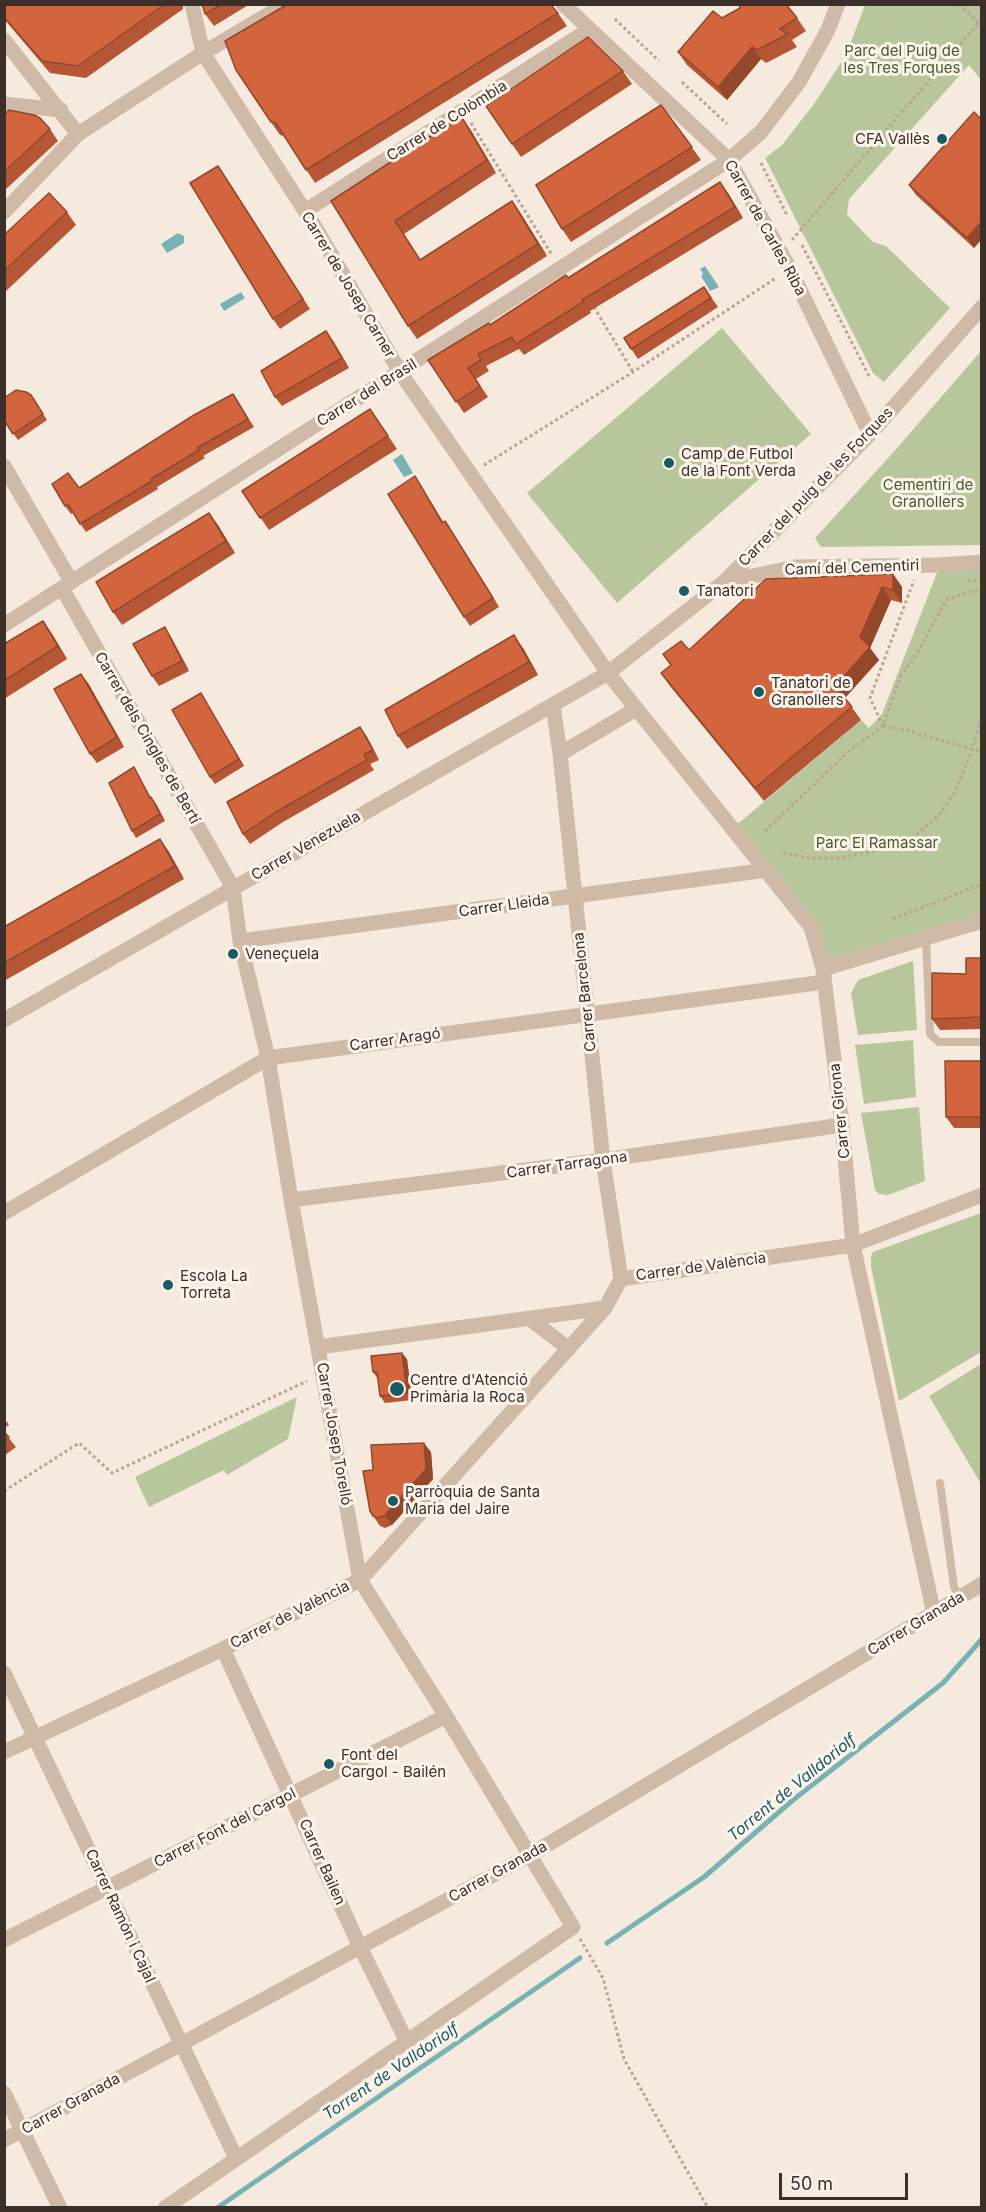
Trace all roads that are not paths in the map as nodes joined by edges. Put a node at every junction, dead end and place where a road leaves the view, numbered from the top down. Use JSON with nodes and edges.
{"nodes":[{"id":1,"x":192,"y":4,"type":"edge"},
{"id":2,"x":286,"y":4,"type":"edge"},
{"id":3,"x":563,"y":4,"type":"edge"},
{"id":4,"x":838,"y":4,"type":"edge"},
{"id":5,"x":590,"y":29,"type":"junction"},
{"id":6,"x":4,"y":40,"type":"edge"},
{"id":7,"x":203,"y":53,"type":"junction"},
{"id":8,"x":4,"y":104,"type":"edge"},
{"id":9,"x":61,"y":110,"type":"junction"},
{"id":10,"x":78,"y":134,"type":"junction"},
{"id":11,"x":729,"y":160,"type":"junction"},
{"id":12,"x":305,"y":211,"type":"junction"},
{"id":13,"x":4,"y":212,"type":"edge"},
{"id":14,"x":981,"y":307,"type":"edge"},
{"id":15,"x":400,"y":372,"type":"junction"},
{"id":16,"x":870,"y":434,"type":"junction"},
{"id":17,"x":4,"y":466,"type":"edge"},
{"id":18,"x":981,"y":562,"type":"edge"},
{"id":19,"x":724,"y":582,"type":"junction"},
{"id":20,"x":66,"y":584,"type":"junction"},
{"id":21,"x":12,"y":614,"type":"edge"},
{"id":22,"x":4,"y":625,"type":"edge"},
{"id":23,"x":608,"y":673,"type":"junction"},
{"id":24,"x":553,"y":705,"type":"junction"},
{"id":25,"x":636,"y":709,"type":"junction"},
{"id":26,"x":560,"y":754,"type":"junction"},
{"id":27,"x":767,"y":870,"type":"junction"},
{"id":28,"x":233,"y":888,"type":"junction"},
{"id":29,"x":575,"y":896,"type":"junction"},
{"id":30,"x":981,"y":921,"type":"edge"},
{"id":31,"x":926,"y":938,"type":"junction"},
{"id":32,"x":240,"y":941,"type":"junction"},
{"id":33,"x":824,"y":975,"type":"junction"},
{"id":34,"x":586,"y":1013,"type":"junction"},
{"id":35,"x":4,"y":1020,"type":"edge"},
{"id":36,"x":981,"y":1042,"type":"edge"},
{"id":37,"x":268,"y":1058,"type":"junction"},
{"id":38,"x":842,"y":1125,"type":"junction"},
{"id":39,"x":603,"y":1160,"type":"junction"},
{"id":40,"x":981,"y":1195,"type":"edge"},
{"id":41,"x":291,"y":1200,"type":"junction"},
{"id":42,"x":4,"y":1213,"type":"edge"},
{"id":43,"x":853,"y":1245,"type":"junction"},
{"id":44,"x":621,"y":1279,"type":"junction"},
{"id":45,"x":605,"y":1308,"type":"junction"},
{"id":46,"x":530,"y":1319,"type":"junction"},
{"id":47,"x":318,"y":1347,"type":"junction"},
{"id":48,"x":568,"y":1349,"type":"junction"},
{"id":49,"x":940,"y":1483,"type":"dead end"},
{"id":50,"x":360,"y":1580,"type":"junction"},
{"id":51,"x":981,"y":1584,"type":"edge"},
{"id":52,"x":960,"y":1598,"type":"junction"},
{"id":53,"x":934,"y":1614,"type":"junction"},
{"id":54,"x":222,"y":1649,"type":"junction"},
{"id":55,"x":4,"y":1673,"type":"edge"},
{"id":56,"x":446,"y":1716,"type":"junction"},
{"id":57,"x":36,"y":1737,"type":"junction"},
{"id":58,"x":4,"y":1752,"type":"edge"},
{"id":59,"x":291,"y":1794,"type":"junction"},
{"id":60,"x":530,"y":1855,"type":"junction"},
{"id":61,"x":108,"y":1888,"type":"junction"},
{"id":62,"x":4,"y":1940,"type":"edge"},
{"id":63,"x":360,"y":1947,"type":"junction"},
{"id":64,"x":407,"y":2042,"type":"junction"},
{"id":65,"x":181,"y":2044,"type":"junction"},
{"id":66,"x":4,"y":2093,"type":"edge"},
{"id":67,"x":22,"y":2131,"type":"junction"},
{"id":68,"x":4,"y":2140,"type":"edge"},
{"id":69,"x":236,"y":2158,"type":"junction"},
{"id":70,"x":60,"y":2208,"type":"edge"},
{"id":71,"x":165,"y":2208,"type":"edge"}],
"edges":[{"from":1,"to":7,"type":"street","name":"Carrer de Josep Carner"},
{"from":2,"to":7,"type":"street"},
{"from":3,"to":5,"type":"street","name":"Carrer de Carles Riba"},
{"from":4,"to":11,"type":"street","name":"Carrer del Brasil"},
{"from":5,"to":11,"type":"street","name":"Carrer de Carles Riba"},
{"from":5,"to":12,"type":"street","name":"Carrer de Colòmbia"},
{"from":6,"to":9,"type":"street"},
{"from":7,"to":10,"type":"street"},
{"from":7,"to":12,"type":"street","name":"Carrer de Josep Carner"},
{"from":8,"to":9,"type":"street"},
{"from":9,"to":10,"type":"street"},
{"from":10,"to":13,"type":"street"},
{"from":11,"to":15,"type":"street","name":"Carrer del Brasil"},
{"from":11,"to":16,"type":"street","name":"Carrer de Carles Riba"},
{"from":12,"to":15,"type":"street","name":"Carrer de Josep Carner"},
{"from":14,"to":16,"type":"street","name":"Carrer del puig de les Forques"},
{"from":15,"to":20,"type":"street","name":"Carrer del Brasil"},
{"from":15,"to":23,"type":"street","name":"Carrer de Josep Carner"},
{"from":16,"to":19,"type":"street","name":"Carrer del puig de les Forques"},
{"from":17,"to":20,"type":"street","name":"Carrer dels Cingles de Bertí"},
{"from":18,"to":19,"type":"street","name":"Camí del Cementiri"},
{"from":19,"to":23,"type":"street","name":"Carrer del puig de les Forques"},
{"from":20,"to":21,"type":"street","name":"Carrer del Brasil"},
{"from":20,"to":28,"type":"street","name":"Carrer dels Cingles de Bertí"},
{"from":21,"to":22,"type":"street","name":"Carrer del Brasil"},
{"from":23,"to":24,"type":"street","name":"Carrer Venezuela"},
{"from":23,"to":25,"type":"street","name":"Carrer Girona"},
{"from":24,"to":26,"type":"street","name":"Carrer Barcelona"},
{"from":24,"to":28,"type":"street","name":"Carrer Venezuela"},
{"from":25,"to":26,"type":"street"},
{"from":25,"to":27,"type":"street","name":"Carrer Girona"},
{"from":26,"to":29,"type":"street","name":"Carrer Barcelona"},
{"from":27,"to":29,"type":"street","name":"Carrer Lleida"},
{"from":27,"to":33,"type":"street","name":"Carrer Girona"},
{"from":28,"to":32,"type":"street","name":"Carrer Josep Torelló"},
{"from":28,"to":35,"type":"street","name":"Carrer Venezuela"},
{"from":29,"to":32,"type":"street","name":"Carrer Lleida"},
{"from":29,"to":34,"type":"street","name":"Carrer Barcelona"},
{"from":30,"to":31,"type":"street","name":"Carrer Aragó"},
{"from":31,"to":33,"type":"street","name":"Carrer Aragó"},
{"from":31,"to":36,"type":"lane"},
{"from":32,"to":37,"type":"street","name":"Carrer Josep Torelló"},
{"from":33,"to":34,"type":"street","name":"Carrer Aragó"},
{"from":33,"to":38,"type":"street","name":"Carrer Girona"},
{"from":34,"to":37,"type":"street","name":"Carrer Aragó"},
{"from":34,"to":39,"type":"street","name":"Carrer Barcelona"},
{"from":37,"to":41,"type":"street","name":"Carrer Josep Torelló"},
{"from":37,"to":42,"type":"street","name":"Carrer Aragó"},
{"from":38,"to":39,"type":"street","name":"Carrer Tarragona"},
{"from":38,"to":43,"type":"street","name":"Carrer Girona"},
{"from":39,"to":41,"type":"street","name":"Carrer Tarragona"},
{"from":39,"to":44,"type":"street","name":"Carrer Barcelona"},
{"from":40,"to":43,"type":"street","name":"Carrer de València"},
{"from":41,"to":47,"type":"street","name":"Carrer Josep Torelló"},
{"from":43,"to":44,"type":"street","name":"Carrer de València"},
{"from":43,"to":53,"type":"street","name":"Carrer Girona"},
{"from":44,"to":45,"type":"street","name":"Carrer de València"},
{"from":45,"to":46,"type":"street"},
{"from":45,"to":48,"type":"street","name":"Carrer de València"},
{"from":46,"to":47,"type":"street"},
{"from":46,"to":48,"type":"street"},
{"from":47,"to":50,"type":"street","name":"Carrer Josep Torelló"},
{"from":48,"to":50,"type":"street","name":"Carrer de València"},
{"from":49,"to":52,"type":"lane"},
{"from":50,"to":54,"type":"street","name":"Carrer de València"},
{"from":50,"to":56,"type":"street","name":"Carrer Josep Torelló"},
{"from":51,"to":52,"type":"street","name":"Carrer Granada"},
{"from":52,"to":53,"type":"street","name":"Carrer Granada"},
{"from":53,"to":60,"type":"street","name":"Carrer Granada"},
{"from":54,"to":57,"type":"street","name":"Carrer de València"},
{"from":54,"to":59,"type":"street","name":"Carrer Bailen"},
{"from":55,"to":57,"type":"street","name":"Carrer Ramón i Cajal"},
{"from":56,"to":59,"type":"street","name":"Carrer Font del Cargol"},
{"from":56,"to":60,"type":"street","name":"Carrer Josep Torelló"},
{"from":57,"to":58,"type":"street","name":"Carrer de València"},
{"from":57,"to":61,"type":"street","name":"Carrer Ramón i Cajal"},
{"from":59,"to":61,"type":"street","name":"Carrer Font del Cargol"},
{"from":59,"to":63,"type":"street","name":"Carrer Bailen"},
{"from":60,"to":63,"type":"street","name":"Carrer Granada"},
{"from":60,"to":64,"type":"street","name":"Carrer Josep Torelló"},
{"from":61,"to":62,"type":"street","name":"Carrer Font del Cargol"},
{"from":61,"to":65,"type":"street","name":"Carrer Ramón i Cajal"},
{"from":63,"to":64,"type":"street","name":"Carrer Bailen"},
{"from":63,"to":65,"type":"street","name":"Carrer Granada"},
{"from":64,"to":69,"type":"street"},
{"from":65,"to":67,"type":"street","name":"Carrer Granada"},
{"from":65,"to":69,"type":"street","name":"Carrer Ramón i Cajal"},
{"from":66,"to":67,"type":"street"},
{"from":67,"to":68,"type":"street","name":"Carrer Granada"},
{"from":67,"to":70,"type":"street"},
{"from":69,"to":71,"type":"street"}]}
